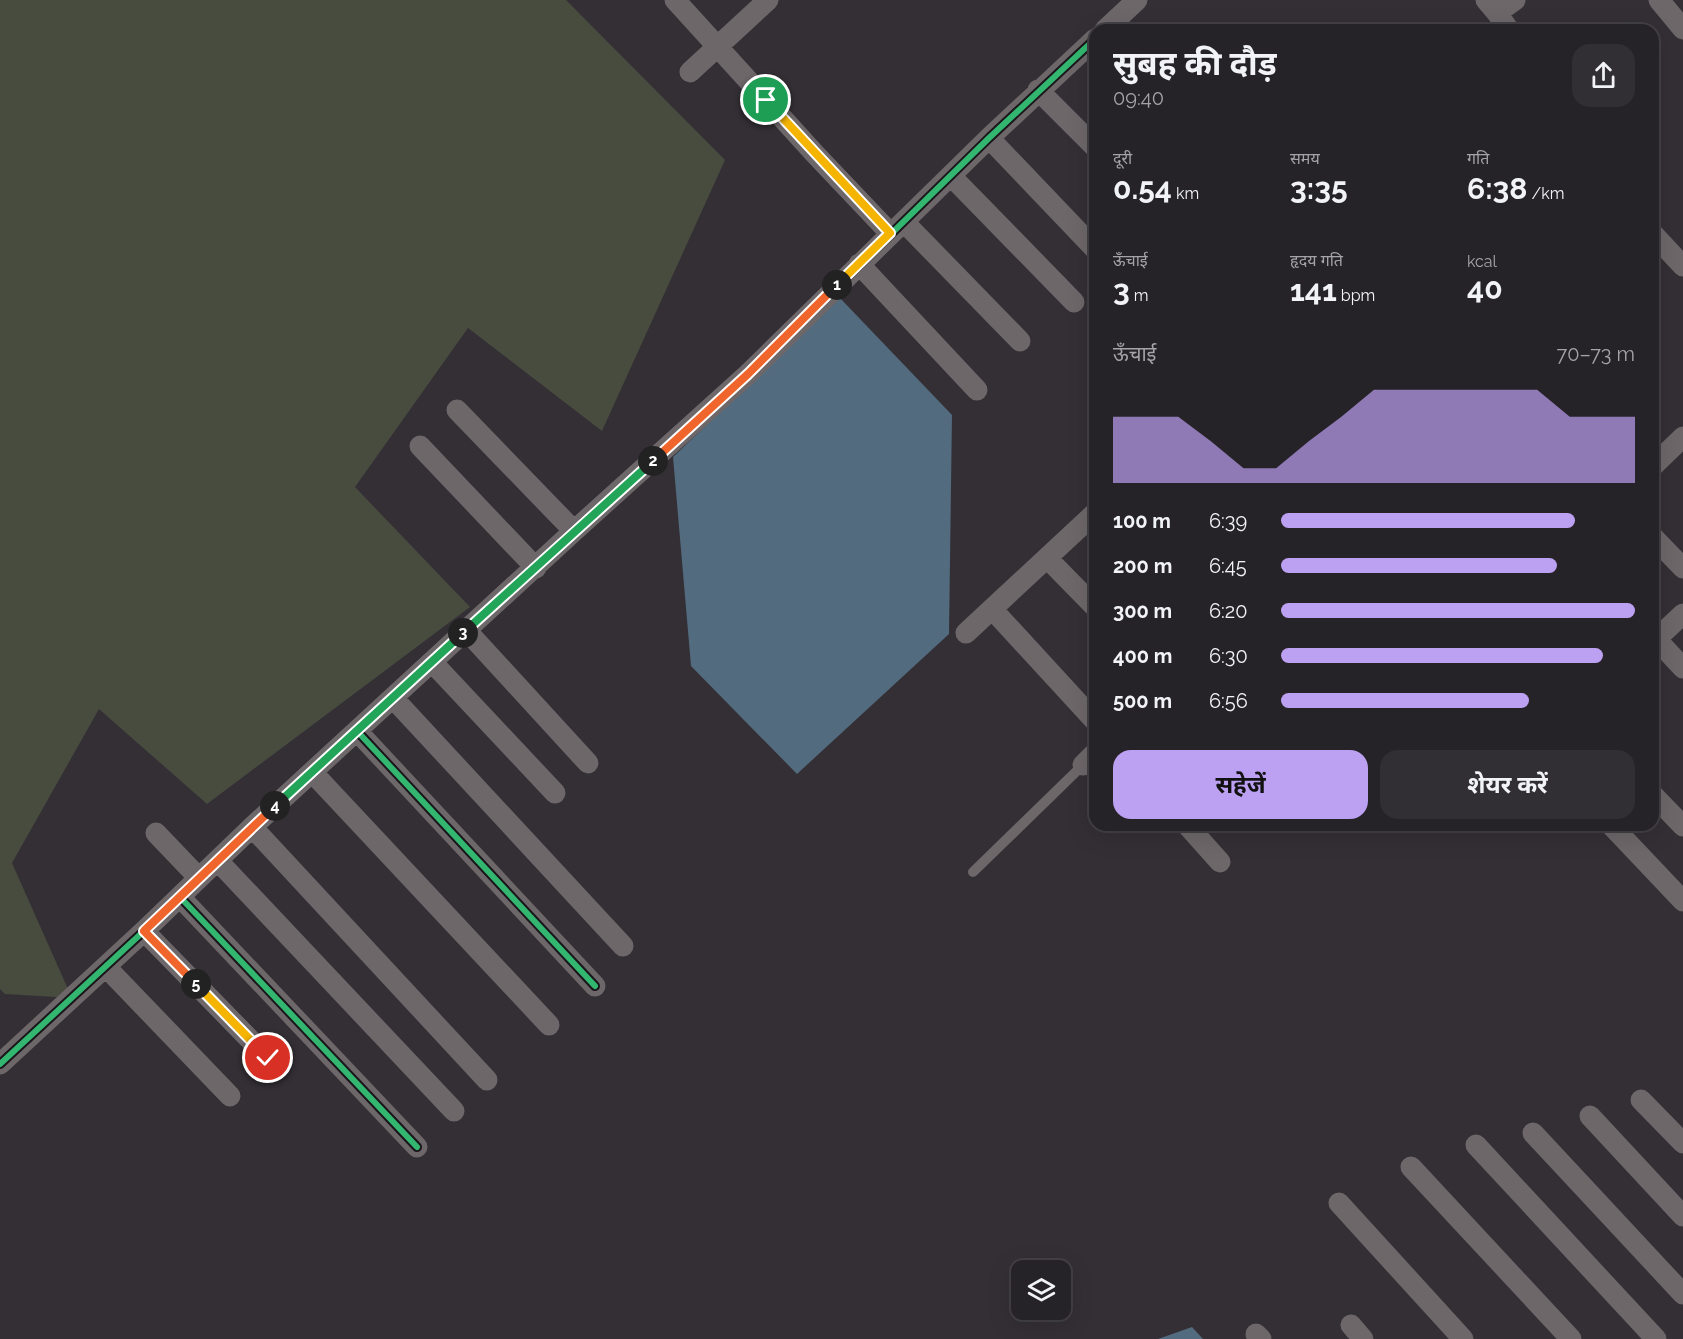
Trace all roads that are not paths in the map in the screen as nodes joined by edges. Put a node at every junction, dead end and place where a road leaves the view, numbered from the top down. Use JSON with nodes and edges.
{"nodes":[{"id":1,"x":675,"y":0,"type":"edge"},
{"id":2,"x":1137,"y":0,"type":"edge"},
{"id":3,"x":1515,"y":0,"type":"edge"},
{"id":4,"x":1659,"y":0,"type":"edge"},
{"id":5,"x":759,"y":3,"type":"edge"},
{"id":6,"x":1497,"y":14,"type":"edge"},
{"id":7,"x":1111,"y":24,"type":"edge"},
{"id":8,"x":1683,"y":29,"type":"edge"},
{"id":9,"x":718,"y":47,"type":"junction"},
{"id":10,"x":1089,"y":49,"type":"edge"},
{"id":11,"x":690,"y":72,"type":"dead end"},
{"id":12,"x":1038,"y":90,"type":"junction"},
{"id":13,"x":989,"y":138,"type":"junction"},
{"id":14,"x":1089,"y":141,"type":"edge"},
{"id":15,"x":951,"y":176,"type":"junction"},
{"id":16,"x":897,"y":228,"type":"junction"},
{"id":17,"x":1659,"y":240,"type":"edge"},
{"id":18,"x":1089,"y":243,"type":"edge"},
{"id":19,"x":859,"y":264,"type":"junction"},
{"id":20,"x":1683,"y":266,"type":"edge"},
{"id":21,"x":1074,"y":302,"type":"dead end"},
{"id":22,"x":1020,"y":341,"type":"dead end"},
{"id":23,"x":977,"y":390,"type":"dead end"},
{"id":24,"x":457,"y":410,"type":"dead end"},
{"id":25,"x":1683,"y":437,"type":"edge"},
{"id":26,"x":420,"y":446,"type":"dead end"},
{"id":27,"x":1659,"y":460,"type":"edge"},
{"id":28,"x":1089,"y":521,"type":"edge"},
{"id":29,"x":574,"y":531,"type":"junction"},
{"id":30,"x":1659,"y":543,"type":"edge"},
{"id":31,"x":1047,"y":558,"type":"junction"},
{"id":32,"x":536,"y":568,"type":"junction"},
{"id":33,"x":1683,"y":568,"type":"edge"},
{"id":34,"x":1089,"y":601,"type":"edge"},
{"id":35,"x":992,"y":609,"type":"junction"},
{"id":36,"x":1683,"y":614,"type":"edge"},
{"id":37,"x":466,"y":630,"type":"junction"},
{"id":38,"x":966,"y":633,"type":"dead end"},
{"id":39,"x":1659,"y":636,"type":"edge"},
{"id":40,"x":1659,"y":646,"type":"edge"},
{"id":41,"x":432,"y":662,"type":"junction"},
{"id":42,"x":1683,"y":668,"type":"edge"},
{"id":43,"x":393,"y":698,"type":"junction"},
{"id":44,"x":1089,"y":715,"type":"edge"},
{"id":45,"x":357,"y":731,"type":"junction"},
{"id":46,"x":1089,"y":759,"type":"edge"},
{"id":47,"x":588,"y":762,"type":"dead end"},
{"id":48,"x":312,"y":772,"type":"junction"},
{"id":49,"x":555,"y":793,"type":"dead end"},
{"id":50,"x":1659,"y":801,"type":"edge"},
{"id":51,"x":1683,"y":826,"type":"edge"},
{"id":52,"x":252,"y":827,"type":"junction"},
{"id":53,"x":1192,"y":831,"type":"edge"},
{"id":54,"x":1617,"y":831,"type":"edge"},
{"id":55,"x":156,"y":833,"type":"dead end"},
{"id":56,"x":218,"y":861,"type":"junction"},
{"id":57,"x":1220,"y":862,"type":"dead end"},
{"id":58,"x":973,"y":872,"type":"dead end"},
{"id":59,"x":199,"y":878,"type":"junction"},
{"id":60,"x":180,"y":897,"type":"junction"},
{"id":61,"x":1683,"y":902,"type":"edge"},
{"id":62,"x":144,"y":931,"type":"junction"},
{"id":63,"x":623,"y":946,"type":"dead end"},
{"id":64,"x":106,"y":967,"type":"junction"},
{"id":65,"x":595,"y":986,"type":"dead end"},
{"id":66,"x":549,"y":1025,"type":"dead end"},
{"id":67,"x":268,"y":1058,"type":"dead end"},
{"id":68,"x":0,"y":1064,"type":"edge"},
{"id":69,"x":487,"y":1080,"type":"dead end"},
{"id":70,"x":230,"y":1096,"type":"dead end"},
{"id":71,"x":1641,"y":1100,"type":"dead end"},
{"id":72,"x":454,"y":1111,"type":"dead end"},
{"id":73,"x":1590,"y":1116,"type":"dead end"},
{"id":74,"x":1533,"y":1133,"type":"dead end"},
{"id":75,"x":1683,"y":1143,"type":"edge"},
{"id":76,"x":1476,"y":1145,"type":"dead end"},
{"id":77,"x":417,"y":1147,"type":"dead end"},
{"id":78,"x":1411,"y":1167,"type":"dead end"},
{"id":79,"x":1339,"y":1203,"type":"dead end"},
{"id":80,"x":1683,"y":1216,"type":"edge"},
{"id":81,"x":1683,"y":1294,"type":"edge"},
{"id":82,"x":1463,"y":1339,"type":"edge"},
{"id":83,"x":1571,"y":1339,"type":"edge"},
{"id":84,"x":1656,"y":1339,"type":"edge"}],
"edges":[{"from":1,"to":9,"type":"street"},
{"from":2,"to":7,"type":"street"},
{"from":3,"to":6,"type":"street"},
{"from":4,"to":8,"type":"street"},
{"from":5,"to":9,"type":"street"},
{"from":9,"to":11,"type":"street"},
{"from":9,"to":16,"type":"street"},
{"from":10,"to":12,"type":"street"},
{"from":12,"to":13,"type":"street"},
{"from":12,"to":14,"type":"street"},
{"from":13,"to":15,"type":"street"},
{"from":13,"to":18,"type":"street"},
{"from":15,"to":16,"type":"street"},
{"from":15,"to":21,"type":"street"},
{"from":16,"to":19,"type":"street"},
{"from":16,"to":22,"type":"street"},
{"from":17,"to":20,"type":"street"},
{"from":19,"to":23,"type":"street"},
{"from":19,"to":29,"type":"street"},
{"from":24,"to":29,"type":"street"},
{"from":25,"to":27,"type":"street"},
{"from":26,"to":32,"type":"street"},
{"from":28,"to":31,"type":"street"},
{"from":29,"to":32,"type":"street"},
{"from":30,"to":33,"type":"street"},
{"from":31,"to":34,"type":"street"},
{"from":31,"to":35,"type":"street"},
{"from":32,"to":37,"type":"street"},
{"from":35,"to":38,"type":"street"},
{"from":35,"to":44,"type":"street"},
{"from":36,"to":39,"type":"street"},
{"from":37,"to":41,"type":"street"},
{"from":37,"to":47,"type":"street"},
{"from":40,"to":42,"type":"street"},
{"from":41,"to":43,"type":"street"},
{"from":41,"to":49,"type":"street"},
{"from":43,"to":45,"type":"street"},
{"from":43,"to":63,"type":"street"},
{"from":45,"to":48,"type":"street"},
{"from":45,"to":65,"type":"street"},
{"from":46,"to":58,"type":"lane"},
{"from":48,"to":52,"type":"street"},
{"from":48,"to":66,"type":"street"},
{"from":50,"to":51,"type":"street"},
{"from":52,"to":56,"type":"street"},
{"from":52,"to":69,"type":"street"},
{"from":53,"to":57,"type":"street"},
{"from":54,"to":61,"type":"street"},
{"from":55,"to":59,"type":"street"},
{"from":56,"to":59,"type":"street"},
{"from":56,"to":72,"type":"street"},
{"from":59,"to":60,"type":"street"},
{"from":60,"to":62,"type":"street"},
{"from":60,"to":77,"type":"street"},
{"from":62,"to":64,"type":"street"},
{"from":62,"to":67,"type":"street"},
{"from":64,"to":68,"type":"street"},
{"from":64,"to":70,"type":"street"},
{"from":71,"to":75,"type":"street"},
{"from":73,"to":80,"type":"street"},
{"from":74,"to":81,"type":"street"},
{"from":76,"to":84,"type":"street"},
{"from":78,"to":83,"type":"street"},
{"from":79,"to":82,"type":"street"}]}
